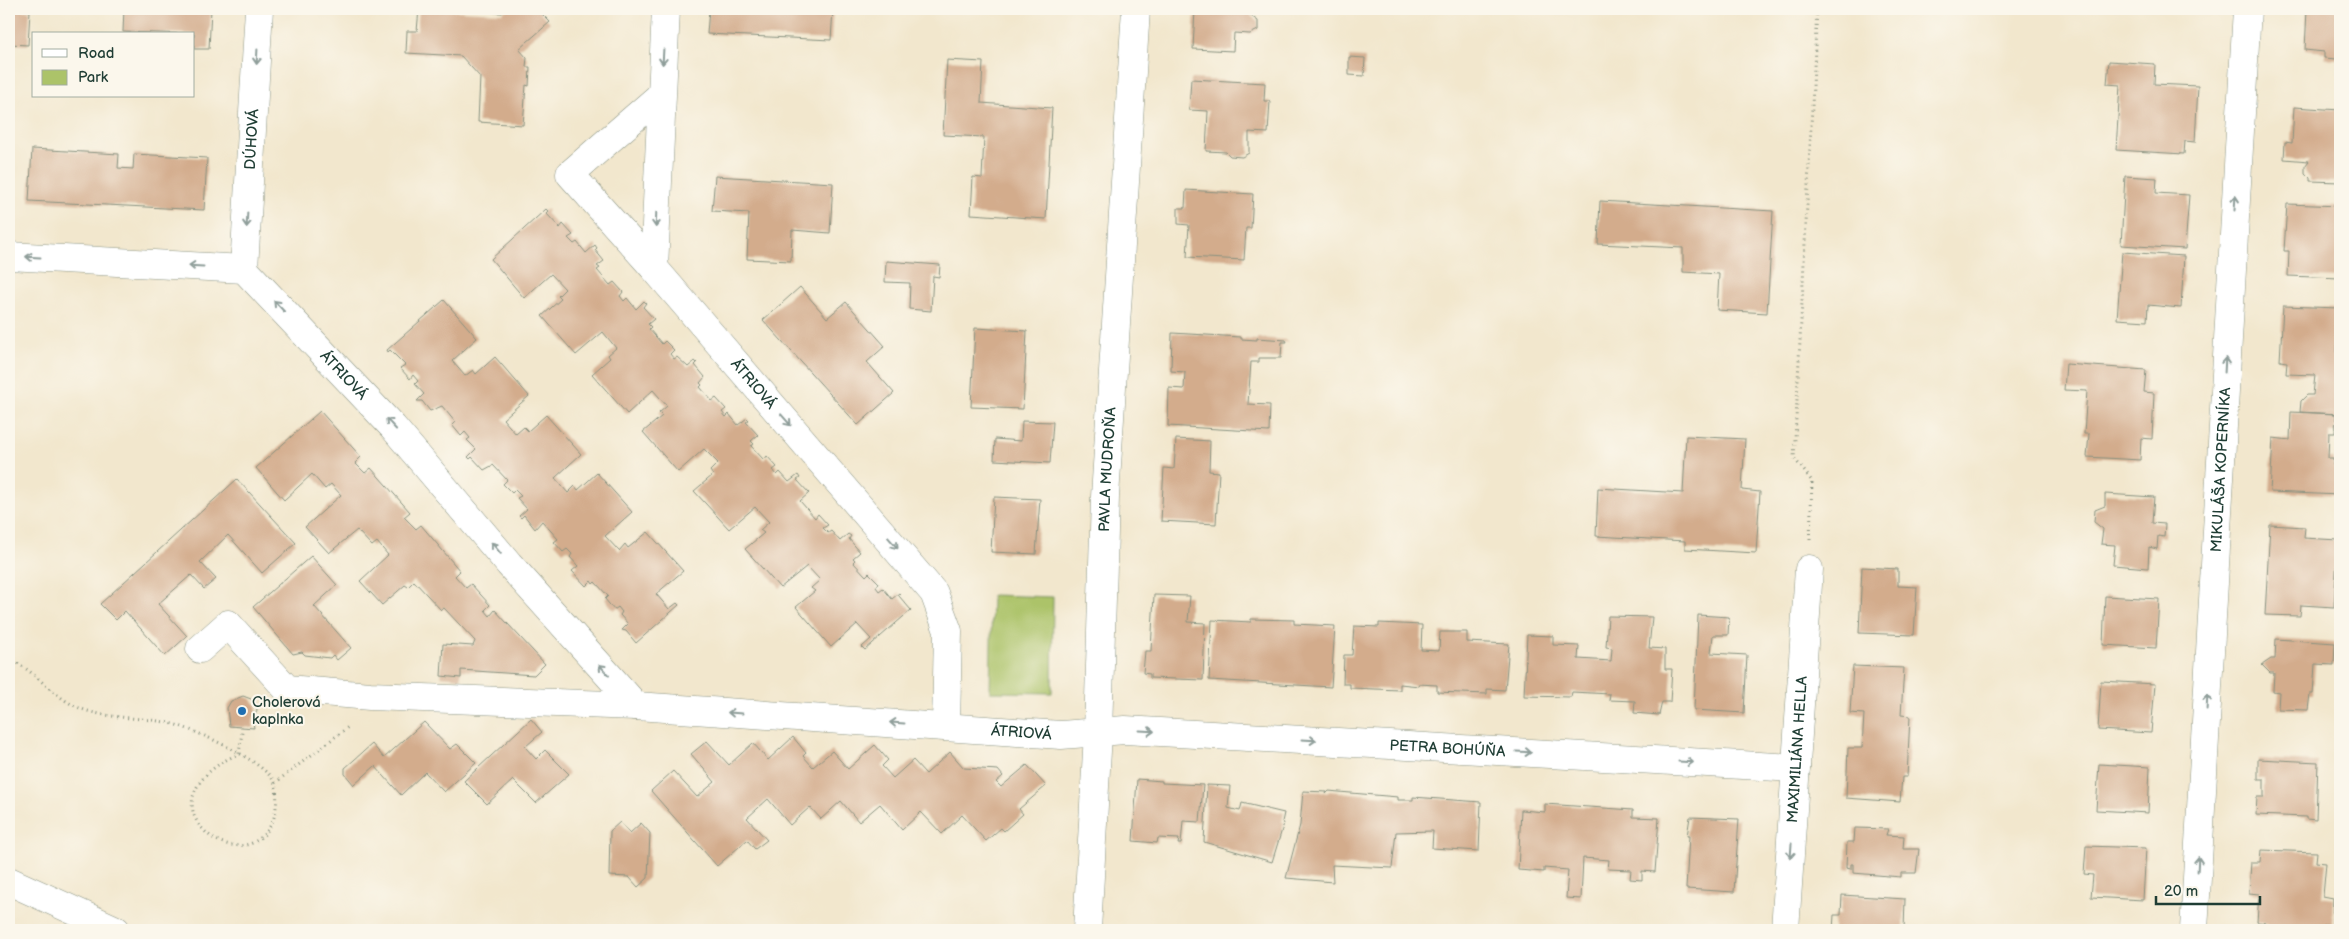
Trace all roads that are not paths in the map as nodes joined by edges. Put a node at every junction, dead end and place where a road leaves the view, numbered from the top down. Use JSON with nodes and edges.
{"nodes":[{"id":1,"x":260,"y":9,"type":"edge"},
{"id":2,"x":666,"y":9,"type":"edge"},
{"id":3,"x":1136,"y":9,"type":"edge"},
{"id":4,"x":2246,"y":9,"type":"edge"},
{"id":5,"x":661,"y":95,"type":"junction"},
{"id":6,"x":9,"y":256,"type":"edge"},
{"id":7,"x":654,"y":268,"type":"junction"},
{"id":8,"x":244,"y":269,"type":"junction"},
{"id":9,"x":1809,"y":569,"type":"road end"},
{"id":10,"x":200,"y":649,"type":"dead end"},
{"id":11,"x":636,"y":706,"type":"junction"},
{"id":12,"x":946,"y":726,"type":"junction"},
{"id":13,"x":1098,"y":733,"type":"junction"},
{"id":14,"x":1796,"y":768,"type":"junction"},
{"id":15,"x":9,"y":881,"type":"edge"},
{"id":16,"x":116,"y":930,"type":"edge"},
{"id":17,"x":1087,"y":930,"type":"edge"},
{"id":18,"x":1785,"y":930,"type":"edge"},
{"id":19,"x":2194,"y":930,"type":"edge"}],
"edges":[{"from":1,"to":8,"type":"street","name":"DÚHOVÁ","one_way":true},
{"from":2,"to":5,"type":"street","one_way":true},
{"from":3,"to":13,"type":"street","name":"PAVLA MUDROŇA"},
{"from":19,"to":4,"type":"street","name":"MIKULÁŠA KOPERNÍKA","one_way":true},
{"from":5,"to":7,"type":"street","one_way":true},
{"from":5,"to":7,"type":"street","name":"ÁTRIOVÁ"},
{"from":8,"to":6,"type":"street","one_way":true},
{"from":7,"to":12,"type":"street","name":"ÁTRIOVÁ","one_way":true},
{"from":11,"to":8,"type":"street","name":"ÁTRIOVÁ","one_way":true},
{"from":9,"to":14,"type":"street","name":"MAXIMILIÁNA HELLA"},
{"from":10,"to":11,"type":"street","name":"ÁTRIOVÁ"},
{"from":12,"to":11,"type":"street","name":"ÁTRIOVÁ","one_way":true},
{"from":12,"to":13,"type":"street","name":"ÁTRIOVÁ"},
{"from":13,"to":14,"type":"street","name":"PETRA BOHÚŇA","one_way":true},
{"from":13,"to":17,"type":"street","name":"PAVLA MUDROŇA"},
{"from":14,"to":18,"type":"street","name":"MAXIMILIÁNA HELLA","one_way":true},
{"from":15,"to":16,"type":"street"}]}
